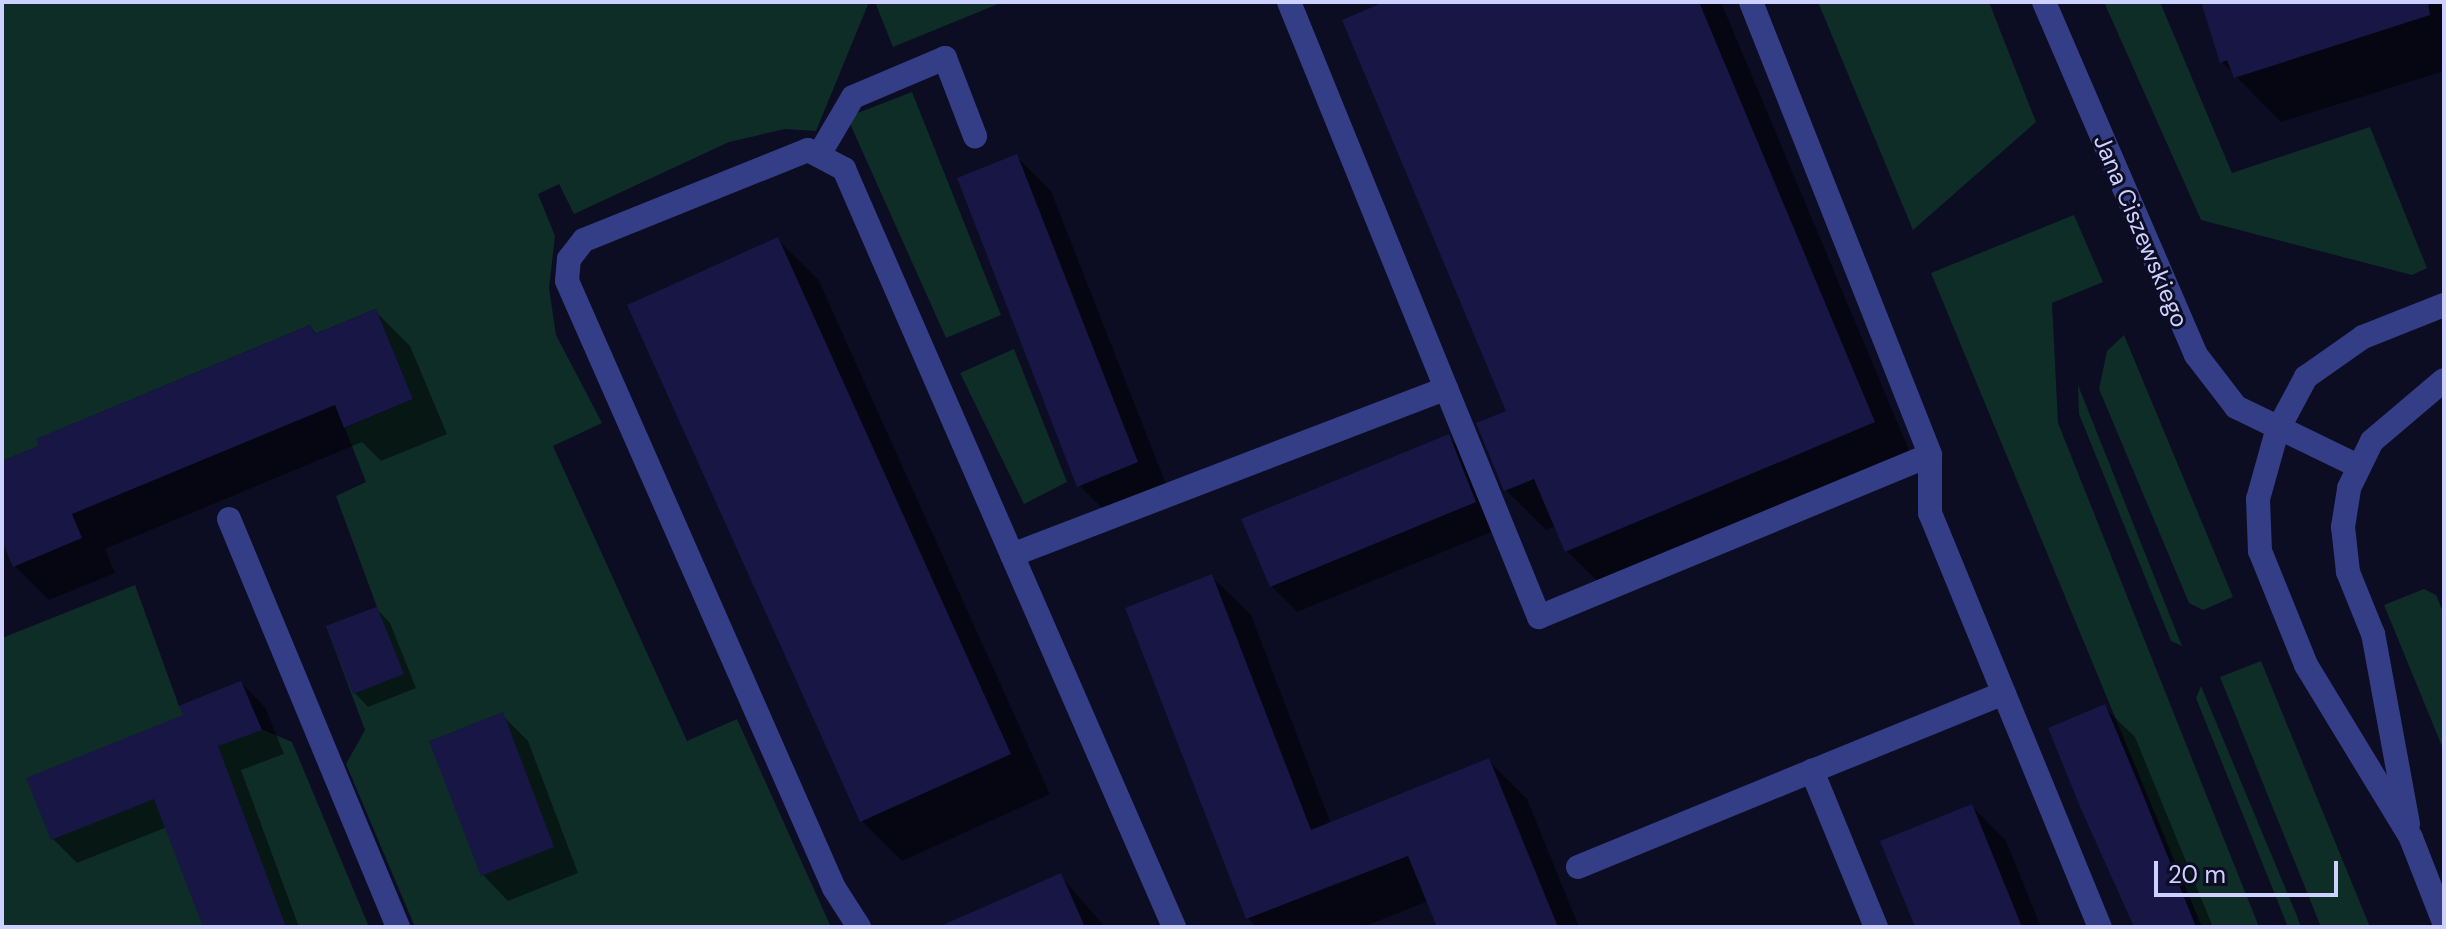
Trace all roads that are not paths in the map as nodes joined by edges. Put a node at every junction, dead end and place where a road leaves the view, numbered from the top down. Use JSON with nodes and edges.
{"nodes":[{"id":1,"x":1289,"y":2,"type":"edge"},
{"id":2,"x":1751,"y":2,"type":"edge"},
{"id":3,"x":2044,"y":2,"type":"edge"},
{"id":4,"x":975,"y":136,"type":"dead end"},
{"id":5,"x":820,"y":153,"type":"junction"},
{"id":6,"x":2444,"y":305,"type":"edge"},
{"id":7,"x":2444,"y":380,"type":"edge"},
{"id":8,"x":1446,"y":388,"type":"junction"},
{"id":9,"x":2277,"y":431,"type":"junction"},
{"id":10,"x":1930,"y":455,"type":"junction"},
{"id":11,"x":2358,"y":466,"type":"junction"},
{"id":12,"x":229,"y":519,"type":"dead end"},
{"id":13,"x":1012,"y":555,"type":"junction"},
{"id":14,"x":2004,"y":693,"type":"junction"},
{"id":15,"x":1812,"y":771,"type":"junction"},
{"id":16,"x":2411,"y":838,"type":"junction"},
{"id":17,"x":1578,"y":867,"type":"dead end"},
{"id":18,"x":2444,"y":922,"type":"edge"},
{"id":19,"x":398,"y":927,"type":"edge"},
{"id":20,"x":859,"y":927,"type":"edge"},
{"id":21,"x":1174,"y":927,"type":"edge"},
{"id":22,"x":1876,"y":927,"type":"edge"},
{"id":23,"x":2100,"y":927,"type":"edge"}],
"edges":[{"from":1,"to":8,"type":"street"},
{"from":2,"to":10,"type":"street"},
{"from":3,"to":9,"type":"street","name":"Jana Ciszewskiego"},
{"from":4,"to":5,"type":"street"},
{"from":5,"to":13,"type":"street"},
{"from":5,"to":20,"type":"street"},
{"from":6,"to":9,"type":"street"},
{"from":7,"to":11,"type":"street"},
{"from":8,"to":10,"type":"street"},
{"from":8,"to":13,"type":"street"},
{"from":9,"to":11,"type":"street","name":"Jana Ciszewskiego"},
{"from":9,"to":16,"type":"street"},
{"from":10,"to":14,"type":"street"},
{"from":11,"to":16,"type":"street"},
{"from":12,"to":19,"type":"street"},
{"from":13,"to":21,"type":"street"},
{"from":14,"to":15,"type":"street"},
{"from":14,"to":23,"type":"street"},
{"from":15,"to":17,"type":"street"},
{"from":15,"to":22,"type":"street"},
{"from":16,"to":18,"type":"street"}]}
